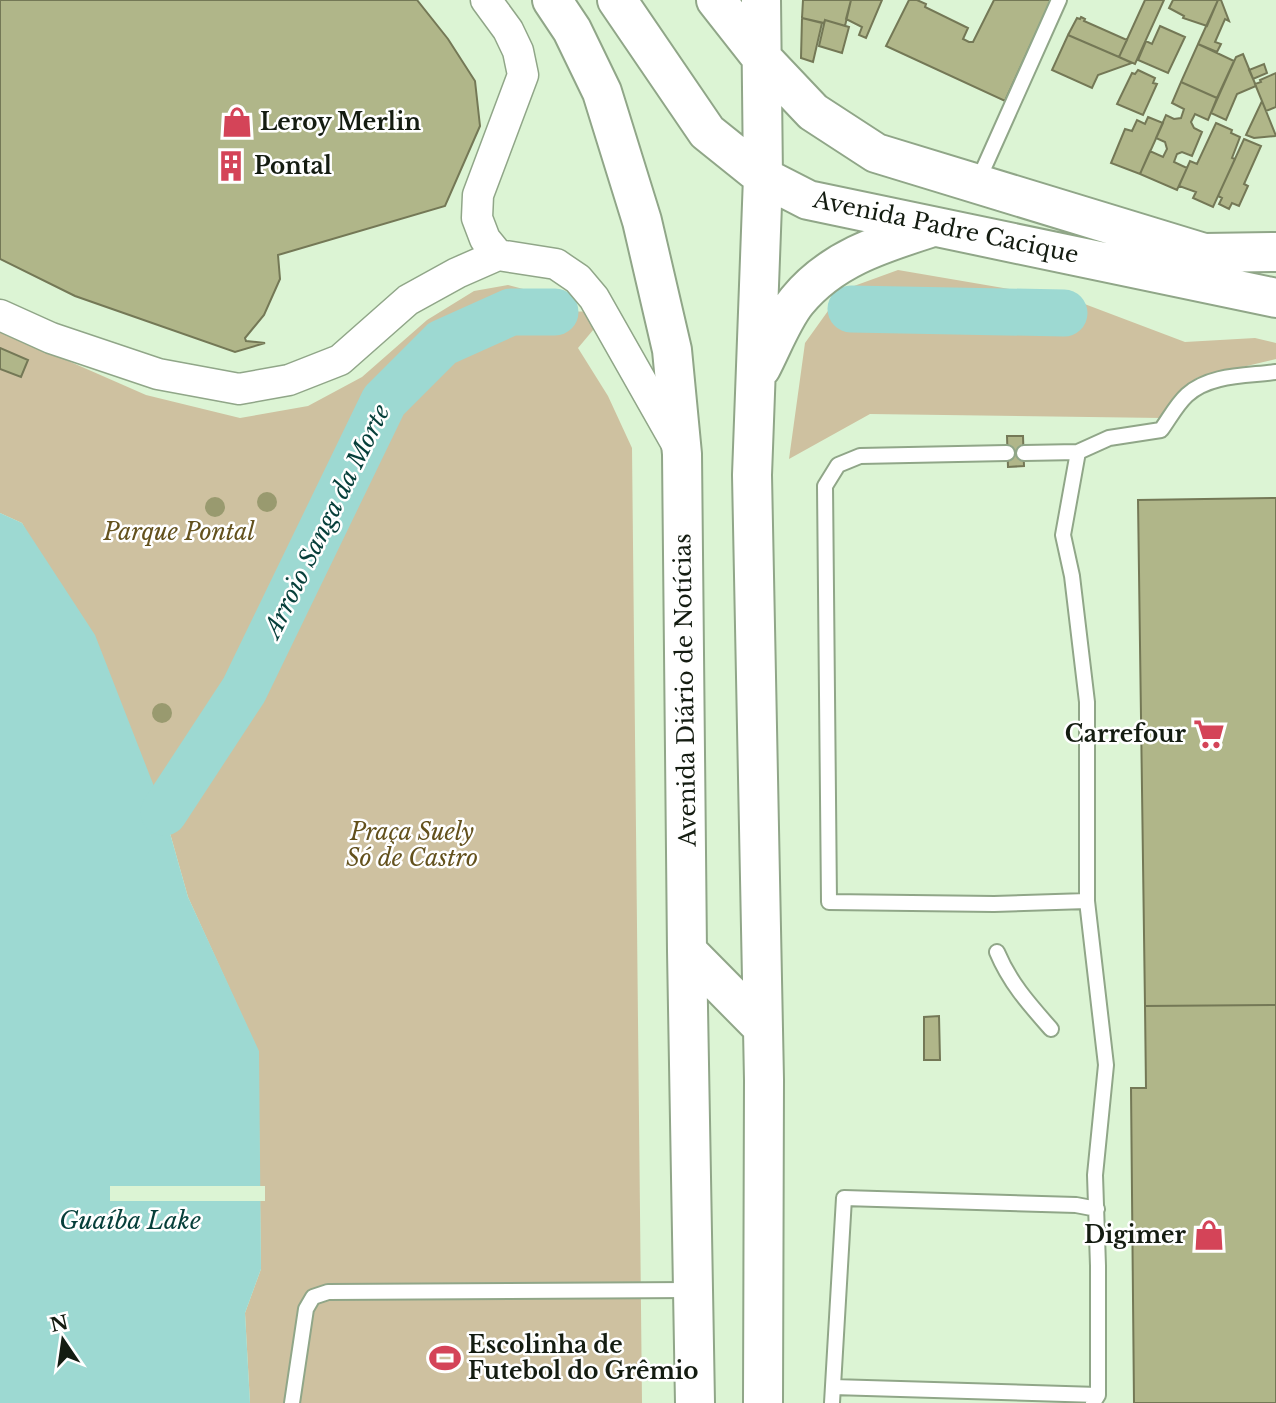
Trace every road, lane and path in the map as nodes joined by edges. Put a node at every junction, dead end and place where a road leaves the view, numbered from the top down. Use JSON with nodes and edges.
{"nodes":[{"id":1,"x":486,"y":0,"type":"edge"},
{"id":2,"x":552,"y":0,"type":"edge"},
{"id":3,"x":617,"y":0,"type":"edge"},
{"id":4,"x":716,"y":0,"type":"edge"},
{"id":5,"x":761,"y":0,"type":"edge"},
{"id":6,"x":1059,"y":0,"type":"edge"},
{"id":7,"x":760,"y":56,"type":"junction"},
{"id":8,"x":763,"y":177,"type":"junction"},
{"id":9,"x":977,"y":183,"type":"junction"},
{"id":10,"x":938,"y":226,"type":"junction"},
{"id":11,"x":1276,"y":252,"type":"edge"},
{"id":12,"x":498,"y":255,"type":"junction"},
{"id":13,"x":1276,"y":298,"type":"edge"},
{"id":14,"x":0,"y":315,"type":"edge"},
{"id":15,"x":1276,"y":372,"type":"edge"},
{"id":16,"x":756,"y":376,"type":"junction"},
{"id":17,"x":1078,"y":452,"type":"junction"},
{"id":18,"x":1007,"y":453,"type":"dead end"},
{"id":19,"x":1024,"y":453,"type":"dead end"},
{"id":20,"x":682,"y":454,"type":"junction"},
{"id":21,"x":1087,"y":901,"type":"junction"},
{"id":22,"x":687,"y":951,"type":"junction"},
{"id":23,"x":997,"y":952,"type":"dead end"},
{"id":24,"x":763,"y":1028,"type":"junction"},
{"id":25,"x":1051,"y":1029,"type":"dead end"},
{"id":26,"x":1097,"y":1209,"type":"junction"},
{"id":27,"x":692,"y":1290,"type":"junction"},
{"id":28,"x":833,"y":1387,"type":"junction"},
{"id":29,"x":1096,"y":1399,"type":"edge"},
{"id":30,"x":292,"y":1403,"type":"edge"},
{"id":31,"x":695,"y":1403,"type":"edge"},
{"id":32,"x":763,"y":1403,"type":"edge"},
{"id":33,"x":832,"y":1403,"type":"edge"}],
"edges":[{"from":1,"to":12,"type":"street"},
{"from":2,"to":20,"type":"main road","name":"Avenida Diário de Notícias"},
{"from":3,"to":8,"type":"main road","name":"Avenida Padre Cacique"},
{"from":4,"to":7,"type":"main road","name":"Avenida Padre Cacique"},
{"from":5,"to":7,"type":"main road"},
{"from":6,"to":9,"type":"lane"},
{"from":7,"to":8,"type":"main road"},
{"from":7,"to":9,"type":"main road","name":"Avenida Padre Cacique"},
{"from":8,"to":10,"type":"main road","name":"Avenida Padre Cacique"},
{"from":8,"to":16,"type":"main road"},
{"from":9,"to":11,"type":"main road","name":"Avenida Padre Cacique"},
{"from":10,"to":13,"type":"main road","name":"Avenida Padre Cacique"},
{"from":10,"to":16,"type":"main road"},
{"from":12,"to":14,"type":"street"},
{"from":12,"to":20,"type":"street"},
{"from":15,"to":17,"type":"lane"},
{"from":16,"to":24,"type":"main road"},
{"from":17,"to":19,"type":"lane"},
{"from":17,"to":21,"type":"lane"},
{"from":18,"to":21,"type":"lane"},
{"from":20,"to":22,"type":"main road","name":"Avenida Diário de Notícias"},
{"from":21,"to":26,"type":"lane"},
{"from":22,"to":24,"type":"main road"},
{"from":22,"to":27,"type":"main road","name":"Avenida Diário de Notícias"},
{"from":23,"to":25,"type":"lane"},
{"from":24,"to":32,"type":"main road"},
{"from":26,"to":28,"type":"lane"},
{"from":26,"to":29,"type":"lane"},
{"from":27,"to":30,"type":"lane"},
{"from":27,"to":31,"type":"main road","name":"Avenida Diário de Notícias"},
{"from":28,"to":29,"type":"lane"},
{"from":28,"to":33,"type":"lane"}]}
